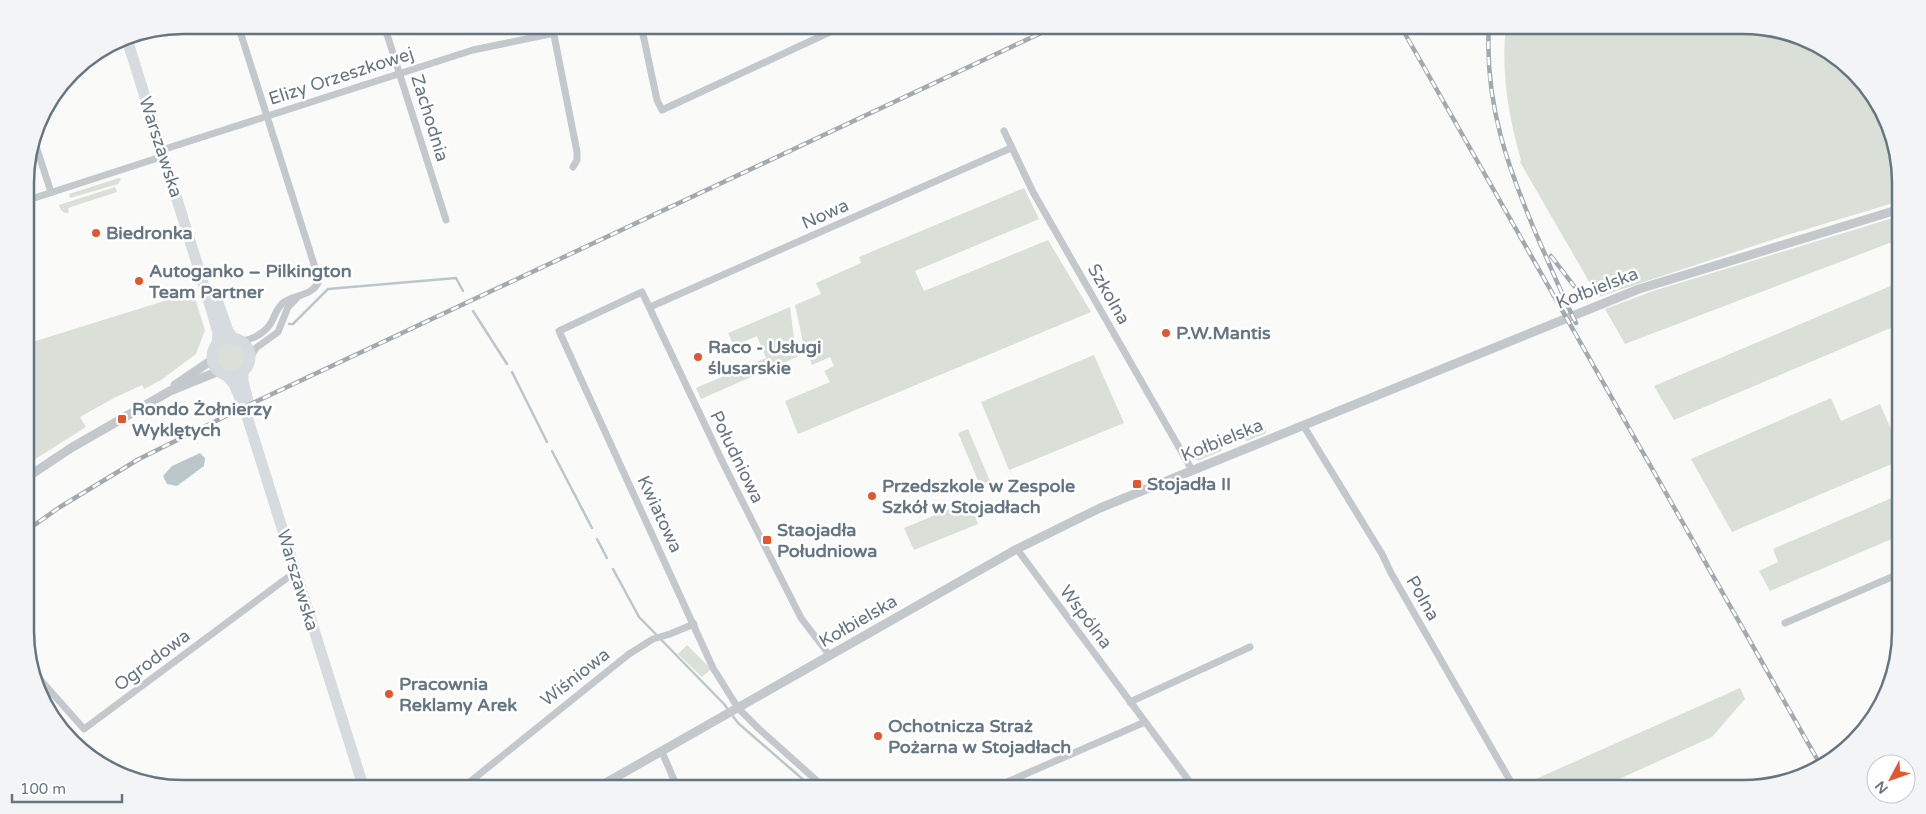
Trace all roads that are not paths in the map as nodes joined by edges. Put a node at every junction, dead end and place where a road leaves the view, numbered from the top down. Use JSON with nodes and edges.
{"nodes":[{"id":1,"x":241,"y":34,"type":"edge"},
{"id":2,"x":387,"y":34,"type":"edge"},
{"id":3,"x":550,"y":34,"type":"edge"},
{"id":4,"x":553,"y":34,"type":"edge"},
{"id":5,"x":643,"y":34,"type":"edge"},
{"id":6,"x":826,"y":34,"type":"edge"},
{"id":7,"x":133,"y":43,"type":"edge"},
{"id":8,"x":129,"y":44,"type":"edge"},
{"id":9,"x":400,"y":74,"type":"junction"},
{"id":10,"x":266,"y":116,"type":"junction"},
{"id":11,"x":1004,"y":131,"type":"dead end"},
{"id":12,"x":1011,"y":148,"type":"junction"},
{"id":13,"x":38,"y":151,"type":"edge"},
{"id":14,"x":166,"y":156,"type":"junction"},
{"id":15,"x":573,"y":167,"type":"dead end"},
{"id":16,"x":51,"y":192,"type":"junction"},
{"id":17,"x":34,"y":197,"type":"edge"},
{"id":18,"x":1892,"y":211,"type":"edge"},
{"id":19,"x":446,"y":220,"type":"dead end"},
{"id":20,"x":298,"y":297,"type":"junction"},
{"id":21,"x":650,"y":307,"type":"junction"},
{"id":22,"x":560,"y":331,"type":"joint"},
{"id":23,"x":237,"y":340,"type":"junction"},
{"id":24,"x":217,"y":344,"type":"junction"},
{"id":25,"x":250,"y":358,"type":"junction"},
{"id":26,"x":212,"y":360,"type":"junction"},
{"id":27,"x":243,"y":371,"type":"junction"},
{"id":28,"x":222,"y":373,"type":"junction"},
{"id":29,"x":170,"y":391,"type":"junction"},
{"id":30,"x":1303,"y":425,"type":"junction"},
{"id":31,"x":1192,"y":470,"type":"junction"},
{"id":32,"x":34,"y":473,"type":"edge"},
{"id":33,"x":1017,"y":549,"type":"junction"},
{"id":34,"x":296,"y":574,"type":"junction"},
{"id":35,"x":1892,"y":577,"type":"edge"},
{"id":36,"x":1786,"y":623,"type":"dead end"},
{"id":37,"x":694,"y":624,"type":"junction"},
{"id":38,"x":1250,"y":648,"type":"dead end"},
{"id":39,"x":830,"y":656,"type":"junction"},
{"id":40,"x":44,"y":685,"type":"edge"},
{"id":41,"x":1130,"y":702,"type":"junction"},
{"id":42,"x":733,"y":711,"type":"junction"},
{"id":43,"x":1145,"y":722,"type":"junction"},
{"id":44,"x":662,"y":752,"type":"junction"},
{"id":45,"x":361,"y":780,"type":"edge"},
{"id":46,"x":367,"y":780,"type":"edge"},
{"id":47,"x":472,"y":780,"type":"edge"},
{"id":48,"x":611,"y":780,"type":"edge"},
{"id":49,"x":674,"y":780,"type":"edge"},
{"id":50,"x":816,"y":780,"type":"edge"},
{"id":51,"x":1012,"y":780,"type":"edge"},
{"id":52,"x":1188,"y":780,"type":"edge"},
{"id":53,"x":1510,"y":780,"type":"edge"}],
"edges":[{"from":1,"to":10,"type":"street"},
{"from":2,"to":9,"type":"street","name":"Zachodnia"},
{"from":3,"to":9,"type":"street","name":"Elizy Orzeszkowej"},
{"from":4,"to":15,"type":"street"},
{"from":5,"to":6,"type":"street"},
{"from":7,"to":14,"type":"main road","name":"Warszawska"},
{"from":8,"to":14,"type":"main road","name":"Warszawska"},
{"from":9,"to":10,"type":"street","name":"Elizy Orzeszkowej"},
{"from":9,"to":19,"type":"street","name":"Zachodnia"},
{"from":10,"to":14,"type":"street","name":"Elizy Orzeszkowej"},
{"from":10,"to":20,"type":"street"},
{"from":11,"to":12,"type":"street","name":"Szkolna"},
{"from":12,"to":21,"type":"street","name":"Nowa"},
{"from":12,"to":31,"type":"street","name":"Szkolna"},
{"from":13,"to":16,"type":"street"},
{"from":14,"to":16,"type":"street","name":"Elizy Orzeszkowej"},
{"from":14,"to":23,"type":"main road","name":"Warszawska"},
{"from":14,"to":24,"type":"main road","name":"Warszawska"},
{"from":16,"to":17,"type":"street","name":"Elizy Orzeszkowej"},
{"from":18,"to":30,"type":"street","name":"Kołbielska"},
{"from":20,"to":23,"type":"street"},
{"from":20,"to":25,"type":"street"},
{"from":21,"to":22,"type":"street","name":"Południowa"},
{"from":21,"to":39,"type":"street","name":"Południowa"},
{"from":22,"to":37,"type":"street","name":"Kwiatowa"},
{"from":23,"to":24,"type":"main road"},
{"from":23,"to":25,"type":"main road"},
{"from":24,"to":26,"type":"main road"},
{"from":25,"to":27,"type":"main road"},
{"from":26,"to":28,"type":"main road"},
{"from":26,"to":29,"type":"street"},
{"from":27,"to":28,"type":"main road"},
{"from":27,"to":46,"type":"main road","name":"Warszawska"},
{"from":28,"to":29,"type":"street"},
{"from":28,"to":34,"type":"main road","name":"Warszawska"},
{"from":29,"to":32,"type":"street"},
{"from":30,"to":31,"type":"street","name":"Kołbielska"},
{"from":30,"to":53,"type":"street","name":"Polna"},
{"from":31,"to":33,"type":"street","name":"Kołbielska"},
{"from":33,"to":39,"type":"street","name":"Kołbielska"},
{"from":33,"to":41,"type":"street","name":"Wspólna"},
{"from":34,"to":40,"type":"street","name":"Ogrodowa"},
{"from":34,"to":45,"type":"main road","name":"Warszawska"},
{"from":35,"to":36,"type":"street"},
{"from":37,"to":42,"type":"street","name":"Kwiatowa"},
{"from":37,"to":47,"type":"street","name":"Wiśniowa"},
{"from":38,"to":41,"type":"street"},
{"from":39,"to":42,"type":"street","name":"Kołbielska"},
{"from":41,"to":43,"type":"street","name":"Wspólna"},
{"from":42,"to":44,"type":"street","name":"Kołbielska"},
{"from":42,"to":50,"type":"street","name":"Kwiatowa"},
{"from":43,"to":51,"type":"street"},
{"from":43,"to":52,"type":"street","name":"Wspólna"},
{"from":44,"to":48,"type":"street","name":"Kołbielska"},
{"from":44,"to":49,"type":"street"}]}
